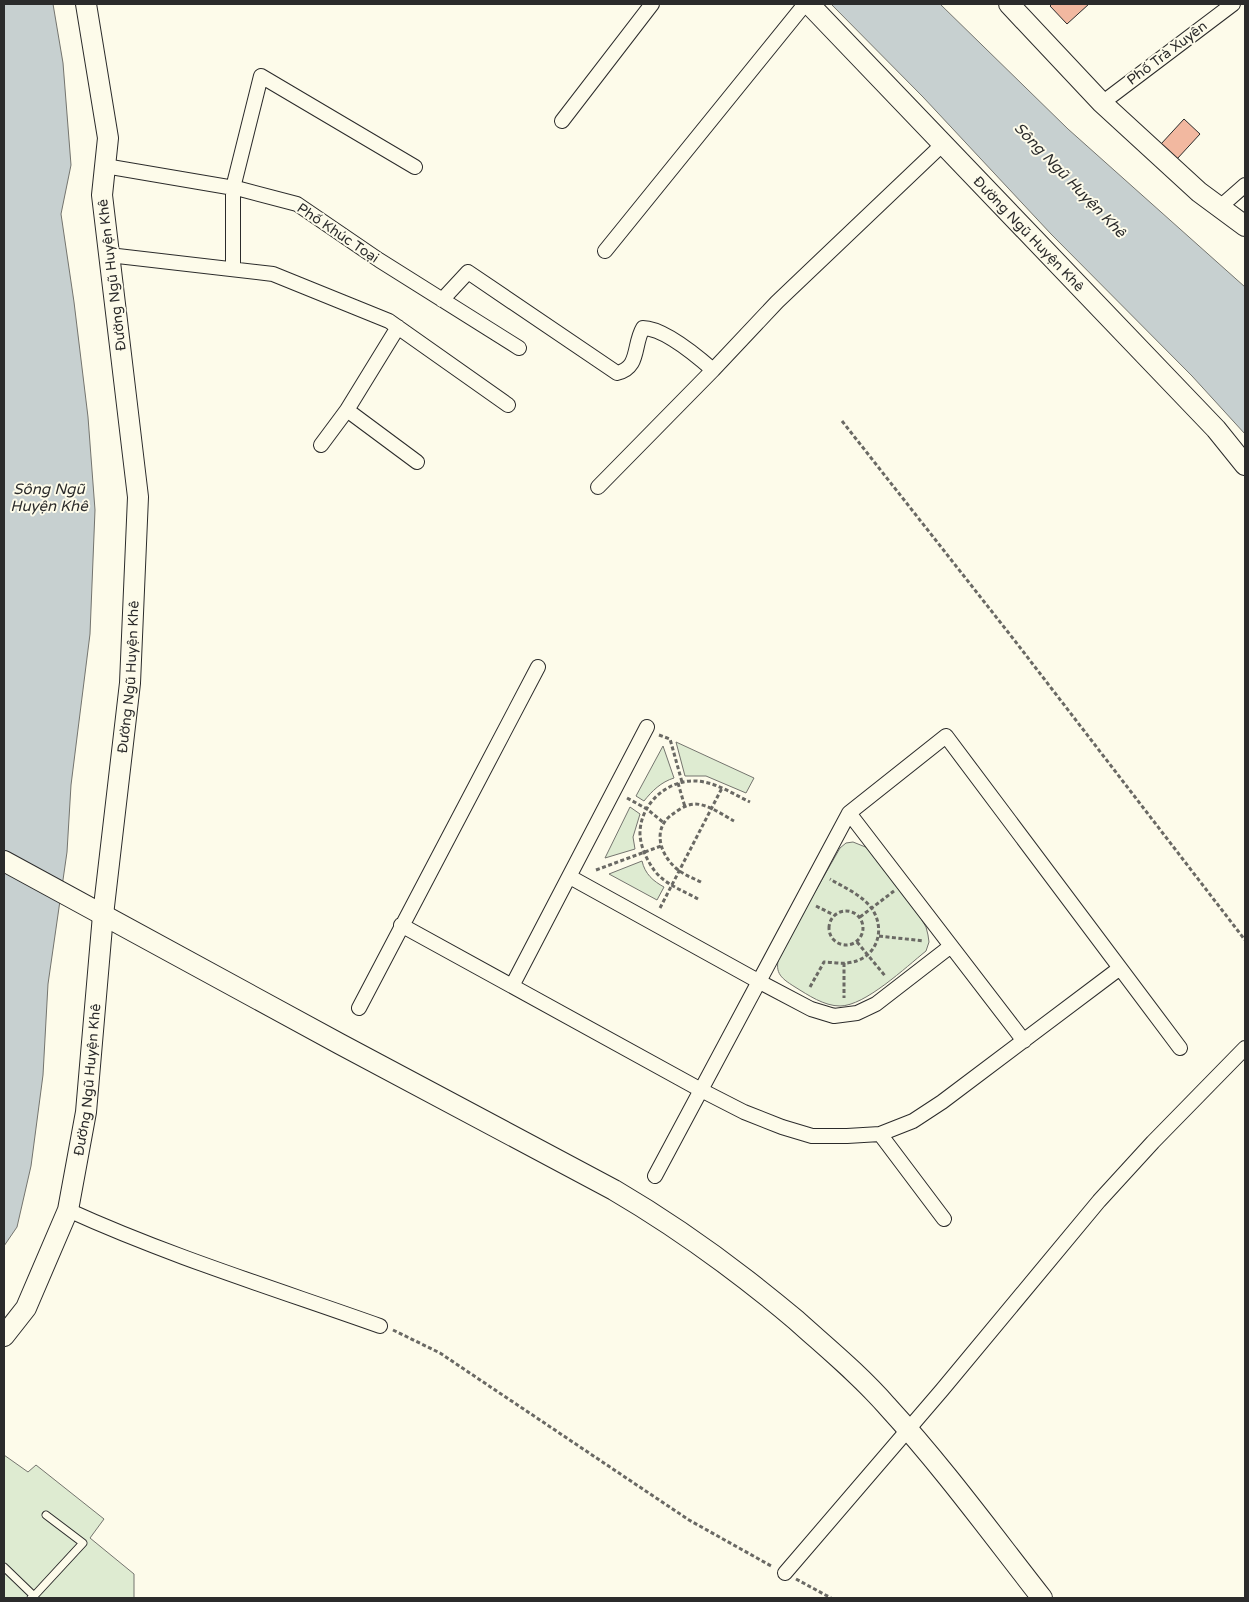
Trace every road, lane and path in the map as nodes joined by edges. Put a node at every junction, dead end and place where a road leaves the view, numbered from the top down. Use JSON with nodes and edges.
{"nodes":[{"id":1,"x":86,"y":4,"type":"edge"},
{"id":2,"x":652,"y":4,"type":"edge"},
{"id":3,"x":807,"y":4,"type":"edge"},
{"id":4,"x":1009,"y":4,"type":"edge"},
{"id":5,"x":1233,"y":4,"type":"edge"},
{"id":6,"x":1102,"y":103,"type":"junction"},
{"id":7,"x":562,"y":121,"type":"dead end"},
{"id":8,"x":943,"y":144,"type":"junction"},
{"id":9,"x":105,"y":166,"type":"junction"},
{"id":10,"x":415,"y":167,"type":"dead end"},
{"id":11,"x":1245,"y":185,"type":"edge"},
{"id":12,"x":233,"y":188,"type":"junction"},
{"id":13,"x":1220,"y":207,"type":"junction"},
{"id":14,"x":1245,"y":226,"type":"edge"},
{"id":15,"x":605,"y":251,"type":"dead end"},
{"id":16,"x":109,"y":255,"type":"junction"},
{"id":17,"x":233,"y":269,"type":"junction"},
{"id":18,"x":442,"y":300,"type":"junction"},
{"id":19,"x":398,"y":327,"type":"junction"},
{"id":20,"x":518,"y":348,"type":"dead end"},
{"id":21,"x":713,"y":370,"type":"junction"},
{"id":22,"x":508,"y":405,"type":"dead end"},
{"id":23,"x":347,"y":410,"type":"junction"},
{"id":24,"x":842,"y":421,"type":"dead end"},
{"id":25,"x":320,"y":445,"type":"dead end"},
{"id":26,"x":417,"y":462,"type":"dead end"},
{"id":27,"x":1245,"y":465,"type":"edge"},
{"id":28,"x":598,"y":487,"type":"dead end"},
{"id":29,"x":538,"y":667,"type":"dead end"},
{"id":30,"x":653,"y":731,"type":"joint"},
{"id":31,"x":680,"y":782,"type":"junction"},
{"id":32,"x":722,"y":788,"type":"junction"},
{"id":33,"x":627,"y":798,"type":"dead end"},
{"id":34,"x":750,"y":802,"type":"dead end"},
{"id":35,"x":685,"y":807,"type":"junction"},
{"id":36,"x":647,"y":810,"type":"junction"},
{"id":37,"x":711,"y":810,"type":"junction"},
{"id":38,"x":849,"y":813,"type":"junction"},
{"id":39,"x":734,"y":821,"type":"dead end"},
{"id":40,"x":664,"y":823,"type":"junction"},
{"id":41,"x":661,"y":846,"type":"junction"},
{"id":42,"x":644,"y":853,"type":"junction"},
{"id":43,"x":4,"y":861,"type":"edge"},
{"id":44,"x":596,"y":870,"type":"dead end"},
{"id":45,"x":679,"y":871,"type":"junction"},
{"id":46,"x":570,"y":877,"type":"junction"},
{"id":47,"x":830,"y":879,"type":"dead end"},
{"id":48,"x":701,"y":882,"type":"dead end"},
{"id":49,"x":672,"y":885,"type":"junction"},
{"id":50,"x":894,"y":891,"type":"dead end"},
{"id":51,"x":698,"y":899,"type":"dead end"},
{"id":52,"x":816,"y":906,"type":"dead end"},
{"id":53,"x":660,"y":908,"type":"dead end"},
{"id":54,"x":871,"y":908,"type":"junction"},
{"id":55,"x":104,"y":915,"type":"junction"},
{"id":56,"x":834,"y":916,"type":"junction"},
{"id":57,"x":860,"y":917,"type":"junction"},
{"id":58,"x":401,"y":926,"type":"junction"},
{"id":59,"x":879,"y":936,"type":"junction"},
{"id":60,"x":1245,"y":940,"type":"edge"},
{"id":61,"x":924,"y":941,"type":"dead end"},
{"id":62,"x":856,"y":942,"type":"junction"},
{"id":63,"x":951,"y":946,"type":"junction"},
{"id":64,"x":867,"y":954,"type":"junction"},
{"id":65,"x":844,"y":963,"type":"junction"},
{"id":66,"x":1120,"y":968,"type":"junction"},
{"id":67,"x":886,"y":977,"type":"dead end"},
{"id":68,"x":758,"y":981,"type":"junction"},
{"id":69,"x":512,"y":986,"type":"junction"},
{"id":70,"x":810,"y":987,"type":"dead end"},
{"id":71,"x":844,"y":998,"type":"dead end"},
{"id":72,"x":358,"y":1008,"type":"dead end"},
{"id":73,"x":1024,"y":1040,"type":"junction"},
{"id":74,"x":1180,"y":1048,"type":"dead end"},
{"id":75,"x":1245,"y":1048,"type":"edge"},
{"id":76,"x":702,"y":1090,"type":"junction"},
{"id":77,"x":880,"y":1134,"type":"junction"},
{"id":78,"x":655,"y":1176,"type":"dead end"},
{"id":79,"x":68,"y":1210,"type":"junction"},
{"id":80,"x":944,"y":1219,"type":"dead end"},
{"id":81,"x":380,"y":1326,"type":"joint"},
{"id":82,"x":4,"y":1336,"type":"edge"},
{"id":83,"x":908,"y":1429,"type":"junction"},
{"id":84,"x":46,"y":1515,"type":"dead end"},
{"id":85,"x":4,"y":1568,"type":"edge"},
{"id":86,"x":785,"y":1573,"type":"junction"},
{"id":87,"x":32,"y":1597,"type":"edge"},
{"id":88,"x":831,"y":1598,"type":"edge"},
{"id":89,"x":1042,"y":1598,"type":"edge"}],
"edges":[{"from":1,"to":9,"type":"street","name":"Đường Ngũ Huyện Khê"},
{"from":2,"to":7,"type":"street"},
{"from":3,"to":8,"type":"street","name":"Đường Ngũ Huyện Khê"},
{"from":3,"to":15,"type":"street"},
{"from":4,"to":6,"type":"street"},
{"from":5,"to":6,"type":"street","name":"Phố Trà Xuyên"},
{"from":6,"to":13,"type":"street"},
{"from":8,"to":21,"type":"street"},
{"from":8,"to":27,"type":"street","name":"Đường Ngũ Huyện Khê"},
{"from":9,"to":12,"type":"street","name":"Phố Khúc Toại"},
{"from":9,"to":16,"type":"street","name":"Đường Ngũ Huyện Khê"},
{"from":10,"to":12,"type":"street"},
{"from":11,"to":13,"type":"street"},
{"from":12,"to":17,"type":"street"},
{"from":12,"to":18,"type":"street","name":"Phố Khúc Toại"},
{"from":13,"to":14,"type":"street"},
{"from":16,"to":17,"type":"street"},
{"from":16,"to":55,"type":"street","name":"Đường Ngũ Huyện Khê"},
{"from":17,"to":19,"type":"street"},
{"from":18,"to":20,"type":"street","name":"Phố Khúc Toại"},
{"from":18,"to":21,"type":"street"},
{"from":19,"to":22,"type":"street"},
{"from":19,"to":23,"type":"street"},
{"from":21,"to":28,"type":"street"},
{"from":23,"to":25,"type":"street"},
{"from":23,"to":26,"type":"street"},
{"from":24,"to":60,"type":"path"},
{"from":29,"to":58,"type":"street"},
{"from":30,"to":31,"type":"path"},
{"from":30,"to":46,"type":"street"},
{"from":31,"to":32,"type":"path"},
{"from":31,"to":35,"type":"path"},
{"from":31,"to":36,"type":"path"},
{"from":32,"to":34,"type":"path"},
{"from":32,"to":37,"type":"path"},
{"from":33,"to":36,"type":"path"},
{"from":35,"to":37,"type":"path"},
{"from":35,"to":40,"type":"path"},
{"from":36,"to":40,"type":"path"},
{"from":36,"to":42,"type":"path"},
{"from":37,"to":39,"type":"path"},
{"from":37,"to":45,"type":"path"},
{"from":38,"to":63,"type":"street"},
{"from":38,"to":66,"type":"street"},
{"from":38,"to":68,"type":"street"},
{"from":40,"to":41,"type":"path"},
{"from":41,"to":42,"type":"path"},
{"from":41,"to":45,"type":"path"},
{"from":42,"to":44,"type":"path"},
{"from":42,"to":49,"type":"path"},
{"from":43,"to":55,"type":"street"},
{"from":45,"to":48,"type":"path"},
{"from":45,"to":49,"type":"path"},
{"from":46,"to":68,"type":"street"},
{"from":46,"to":69,"type":"street"},
{"from":47,"to":54,"type":"path"},
{"from":49,"to":51,"type":"path"},
{"from":49,"to":53,"type":"path"},
{"from":50,"to":54,"type":"path"},
{"from":52,"to":56,"type":"path"},
{"from":54,"to":57,"type":"path"},
{"from":54,"to":59,"type":"path"},
{"from":55,"to":79,"type":"street","name":"Đường Ngũ Huyện Khê"},
{"from":55,"to":83,"type":"street"},
{"from":56,"to":57,"type":"path"},
{"from":56,"to":62,"type":"path"},
{"from":57,"to":62,"type":"path"},
{"from":58,"to":69,"type":"street"},
{"from":58,"to":72,"type":"street"},
{"from":59,"to":61,"type":"path"},
{"from":59,"to":64,"type":"path"},
{"from":62,"to":64,"type":"path"},
{"from":63,"to":68,"type":"street"},
{"from":63,"to":73,"type":"street"},
{"from":64,"to":65,"type":"path"},
{"from":64,"to":67,"type":"path"},
{"from":65,"to":70,"type":"path"},
{"from":65,"to":71,"type":"path"},
{"from":66,"to":73,"type":"street"},
{"from":66,"to":74,"type":"street"},
{"from":68,"to":76,"type":"street"},
{"from":69,"to":76,"type":"street"},
{"from":73,"to":77,"type":"street"},
{"from":75,"to":83,"type":"street"},
{"from":76,"to":77,"type":"street"},
{"from":76,"to":78,"type":"street"},
{"from":77,"to":80,"type":"street"},
{"from":79,"to":81,"type":"street"},
{"from":79,"to":82,"type":"street","name":"Đường Ngũ Huyện Khê"},
{"from":81,"to":86,"type":"path"},
{"from":83,"to":86,"type":"street"},
{"from":83,"to":89,"type":"street"},
{"from":84,"to":87,"type":"lane"},
{"from":85,"to":87,"type":"lane"},
{"from":86,"to":88,"type":"path"}]}
